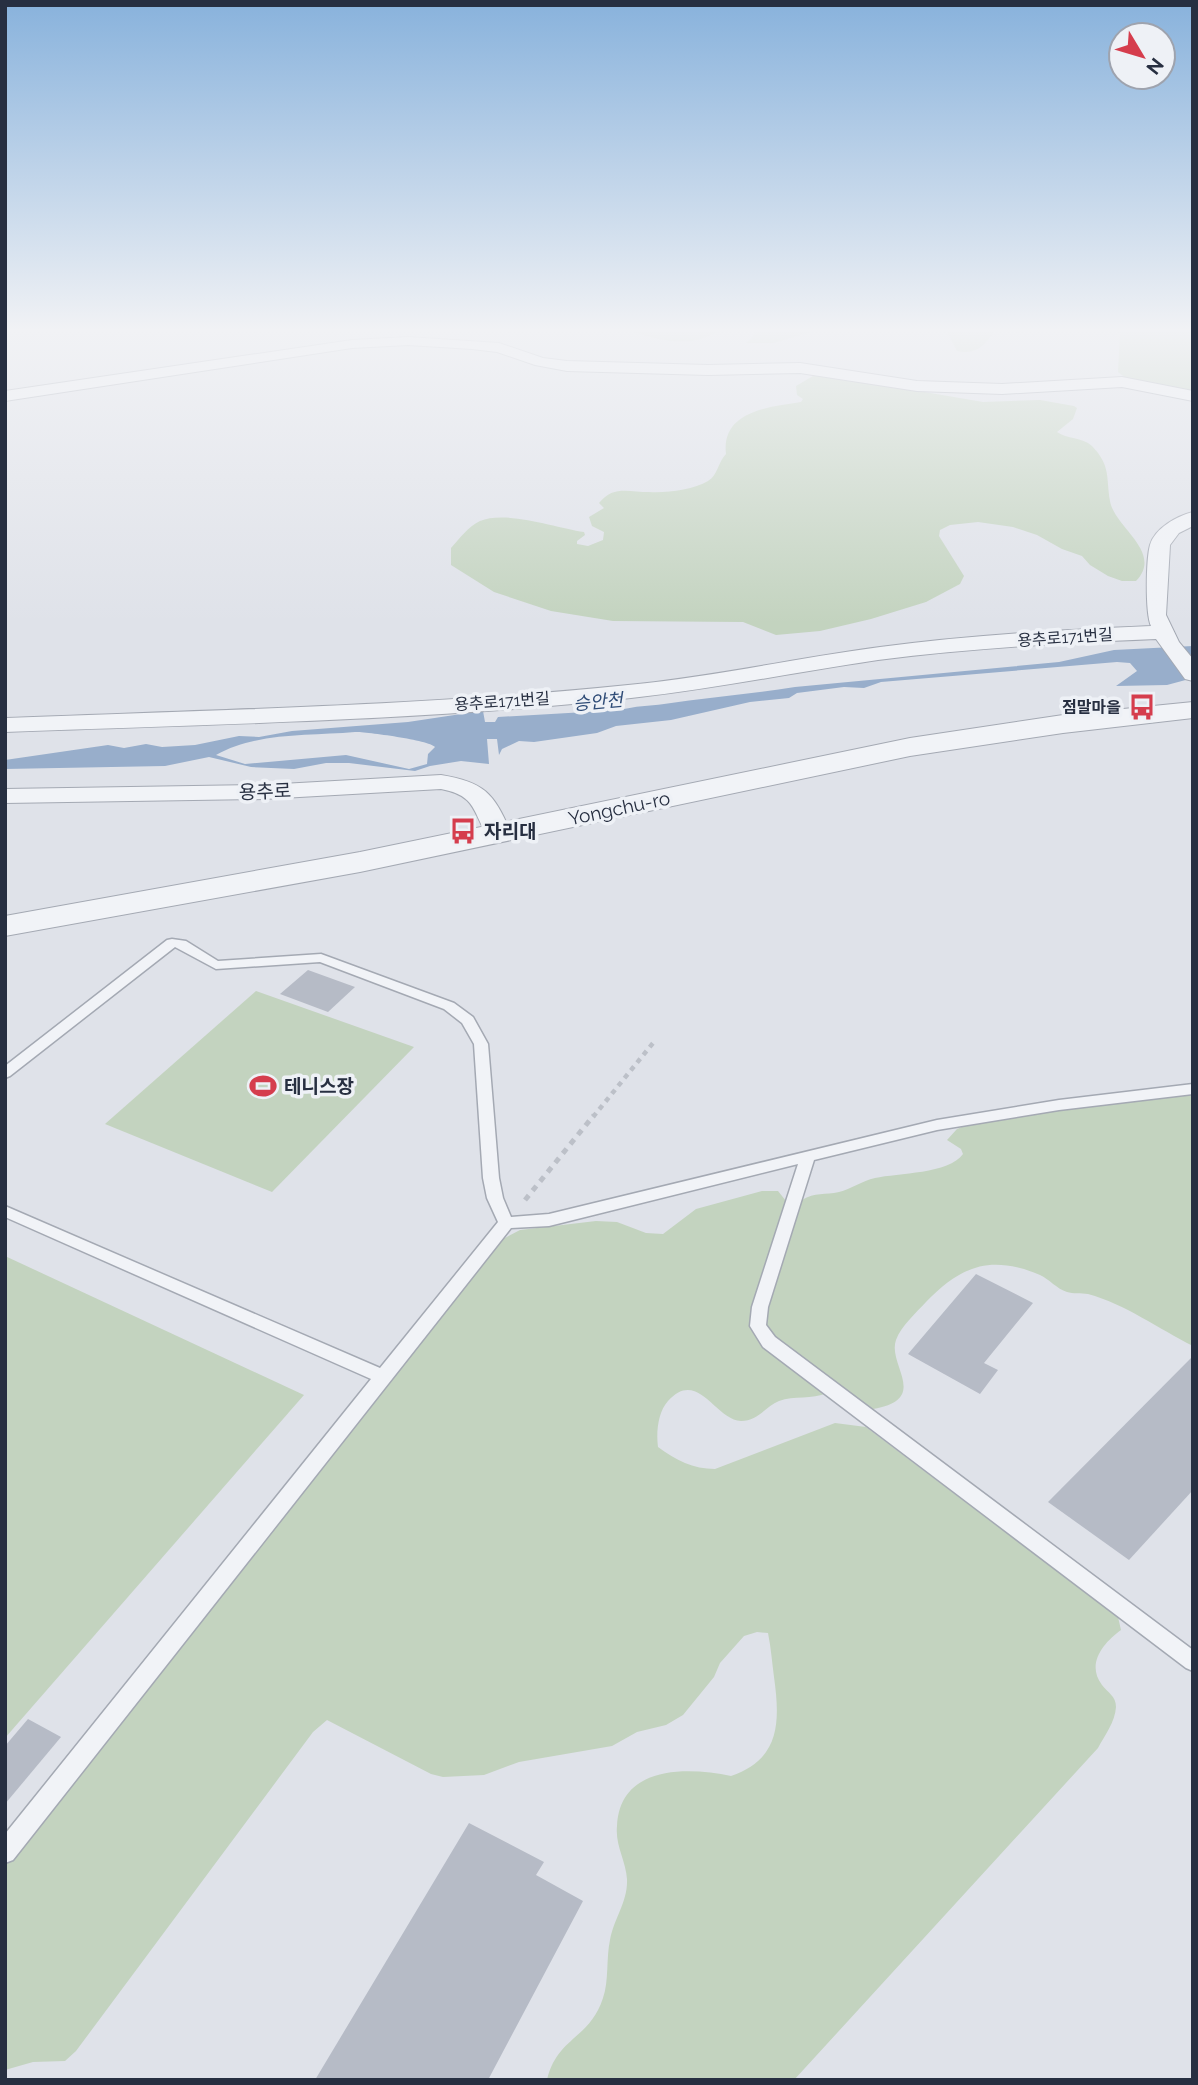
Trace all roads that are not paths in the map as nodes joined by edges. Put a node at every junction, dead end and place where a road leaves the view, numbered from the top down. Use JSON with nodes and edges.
{"nodes":[{"id":1,"x":1193,"y":518,"type":"edge"},
{"id":2,"x":1166,"y":638,"type":"junction"},
{"id":3,"x":1193,"y":674,"type":"edge"},
{"id":4,"x":1193,"y":710,"type":"edge"},
{"id":5,"x":5,"y":725,"type":"edge"},
{"id":6,"x":5,"y":796,"type":"edge"},
{"id":7,"x":498,"y":833,"type":"junction"},
{"id":8,"x":5,"y":926,"type":"edge"},
{"id":9,"x":5,"y":1073,"type":"edge"},
{"id":10,"x":1193,"y":1089,"type":"edge"},
{"id":11,"x":808,"y":1156,"type":"junction"},
{"id":12,"x":5,"y":1211,"type":"edge"},
{"id":13,"x":506,"y":1223,"type":"junction"},
{"id":14,"x":383,"y":1377,"type":"junction"},
{"id":15,"x":1193,"y":1662,"type":"edge"},
{"id":16,"x":5,"y":1852,"type":"edge"}],
"edges":[{"from":1,"to":2,"type":"street"},
{"from":2,"to":3,"type":"street"},
{"from":2,"to":5,"type":"street","name":"용추로171번길"},
{"from":4,"to":7,"type":"street","name":"Yongchu-ro"},
{"from":6,"to":7,"type":"street","name":"용추로"},
{"from":7,"to":8,"type":"street","name":"Yongchu-ro"},
{"from":9,"to":13,"type":"lane"},
{"from":10,"to":11,"type":"lane"},
{"from":11,"to":13,"type":"lane"},
{"from":11,"to":15,"type":"lane"},
{"from":12,"to":14,"type":"lane"},
{"from":13,"to":14,"type":"lane"},
{"from":14,"to":16,"type":"lane"}]}
